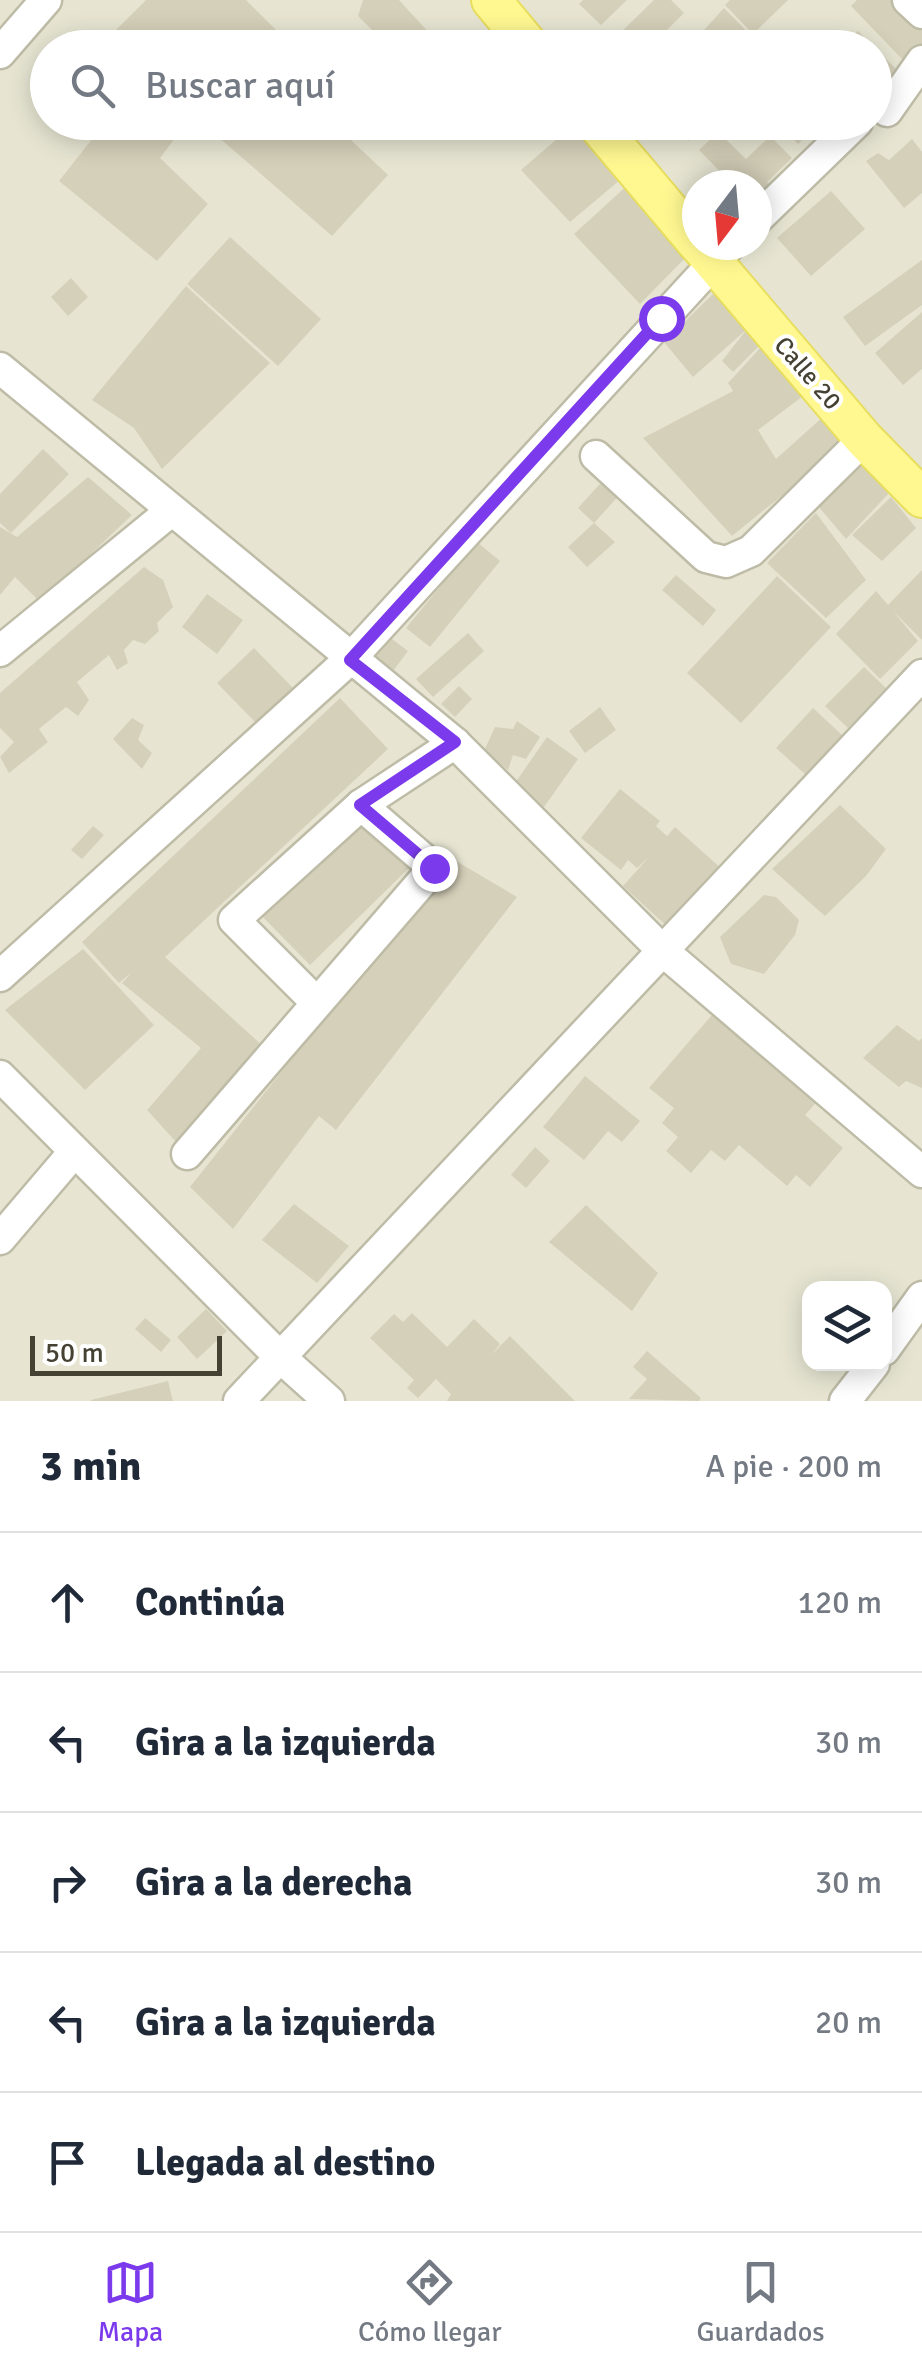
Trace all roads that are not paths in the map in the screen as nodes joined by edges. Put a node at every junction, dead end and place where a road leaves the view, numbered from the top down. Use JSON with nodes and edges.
{"nodes":[{"id":1,"x":46,"y":0,"type":"edge"},
{"id":2,"x":491,"y":0,"type":"edge"},
{"id":3,"x":908,"y":0,"type":"edge"},
{"id":4,"x":922,"y":13,"type":"edge"},
{"id":5,"x":516,"y":30,"type":"edge"},
{"id":6,"x":0,"y":52,"type":"edge"},
{"id":7,"x":922,"y":62,"type":"edge"},
{"id":8,"x":892,"y":99,"type":"edge"},
{"id":9,"x":922,"y":99,"type":"edge"},
{"id":10,"x":892,"y":109,"type":"edge"},
{"id":11,"x":611,"y":140,"type":"edge"},
{"id":12,"x":838,"y":140,"type":"edge"},
{"id":13,"x":772,"y":204,"type":"edge"},
{"id":14,"x":682,"y":218,"type":"edge"},
{"id":15,"x":700,"y":260,"type":"edge"},
{"id":16,"x":719,"y":260,"type":"edge"},
{"id":17,"x":0,"y":368,"type":"edge"},
{"id":18,"x":864,"y":439,"type":"junction"},
{"id":19,"x":596,"y":456,"type":"dead end"},
{"id":20,"x":922,"y":498,"type":"edge"},
{"id":21,"x":171,"y":511,"type":"junction"},
{"id":22,"x":0,"y":651,"type":"edge"},
{"id":23,"x":350,"y":660,"type":"junction"},
{"id":24,"x":922,"y":675,"type":"edge"},
{"id":25,"x":455,"y":742,"type":"junction"},
{"id":26,"x":360,"y":805,"type":"junction"},
{"id":27,"x":663,"y":951,"type":"junction"},
{"id":28,"x":0,"y":976,"type":"edge"},
{"id":29,"x":317,"y":1003,"type":"junction"},
{"id":30,"x":0,"y":1076,"type":"edge"},
{"id":31,"x":74,"y":1152,"type":"junction"},
{"id":32,"x":187,"y":1154,"type":"dead end"},
{"id":33,"x":922,"y":1172,"type":"edge"},
{"id":34,"x":0,"y":1238,"type":"edge"},
{"id":35,"x":922,"y":1297,"type":"edge"},
{"id":36,"x":892,"y":1339,"type":"edge"},
{"id":37,"x":279,"y":1356,"type":"junction"},
{"id":38,"x":869,"y":1371,"type":"edge"},
{"id":39,"x":239,"y":1401,"type":"edge"},
{"id":40,"x":329,"y":1401,"type":"edge"},
{"id":41,"x":845,"y":1401,"type":"edge"}],
"edges":[{"from":1,"to":6,"type":"street"},
{"from":2,"to":5,"type":"main road"},
{"from":3,"to":4,"type":"street"},
{"from":7,"to":8,"type":"street"},
{"from":9,"to":10,"type":"street"},
{"from":11,"to":14,"type":"main road","name":"Calle 20"},
{"from":12,"to":13,"type":"street"},
{"from":15,"to":23,"type":"street"},
{"from":16,"to":18,"type":"main road","name":"Calle 20"},
{"from":17,"to":21,"type":"street"},
{"from":18,"to":19,"type":"street"},
{"from":18,"to":20,"type":"main road","name":"Calle 20"},
{"from":21,"to":22,"type":"street"},
{"from":21,"to":23,"type":"street"},
{"from":23,"to":25,"type":"street"},
{"from":23,"to":28,"type":"street"},
{"from":24,"to":27,"type":"street"},
{"from":25,"to":26,"type":"street"},
{"from":25,"to":27,"type":"street"},
{"from":26,"to":29,"type":"street"},
{"from":26,"to":29,"type":"street"},
{"from":27,"to":33,"type":"street"},
{"from":27,"to":37,"type":"street"},
{"from":29,"to":32,"type":"street"},
{"from":30,"to":31,"type":"street"},
{"from":31,"to":34,"type":"street"},
{"from":31,"to":37,"type":"street"},
{"from":35,"to":36,"type":"street"},
{"from":37,"to":39,"type":"street"},
{"from":37,"to":40,"type":"street"},
{"from":38,"to":41,"type":"street"}]}
